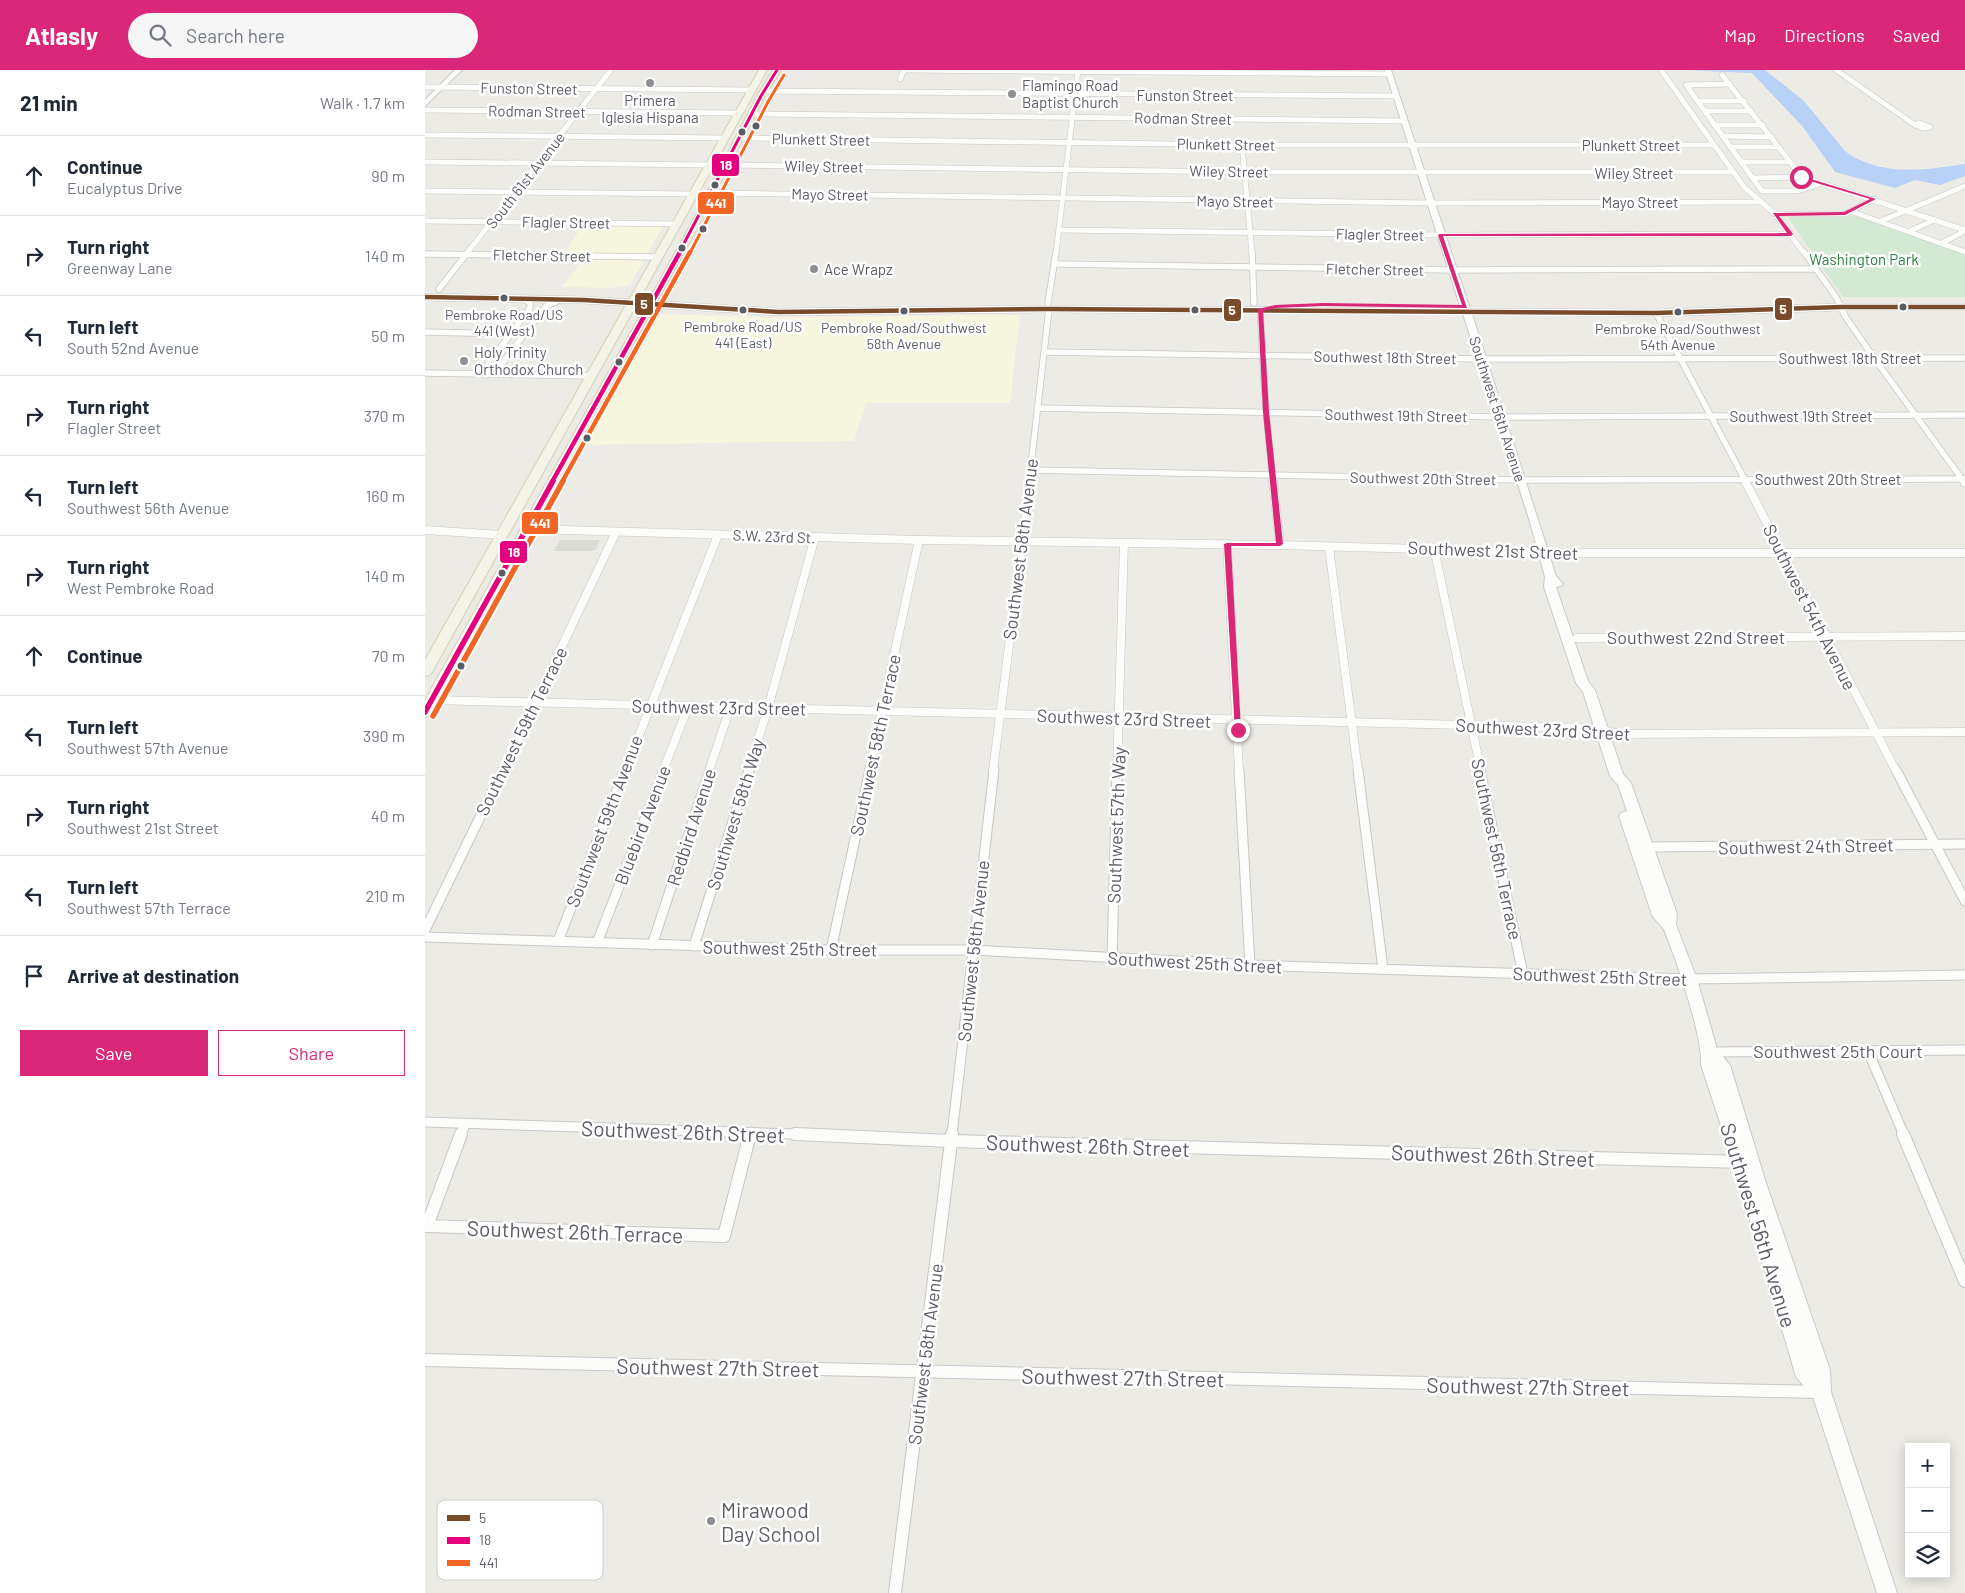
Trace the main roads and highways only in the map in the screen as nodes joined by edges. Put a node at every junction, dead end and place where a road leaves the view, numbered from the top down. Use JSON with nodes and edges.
{"nodes":[{"id":1,"x":459,"y":70,"type":"edge"},
{"id":2,"x":763,"y":70,"type":"edge"},
{"id":3,"x":777,"y":70,"type":"edge"},
{"id":4,"x":1389,"y":72,"type":"edge"},
{"id":5,"x":754,"y":86,"type":"junction"},
{"id":6,"x":762,"y":93,"type":"junction"},
{"id":7,"x":425,"y":104,"type":"edge"},
{"id":8,"x":714,"y":161,"type":"junction"},
{"id":9,"x":724,"y":168,"type":"junction"},
{"id":10,"x":425,"y":288,"type":"edge"},
{"id":11,"x":439,"y":289,"type":"junction"},
{"id":12,"x":425,"y":293,"type":"edge"},
{"id":13,"x":425,"y":298,"type":"edge"},
{"id":14,"x":635,"y":299,"type":"junction"},
{"id":15,"x":653,"y":300,"type":"junction"},
{"id":16,"x":1630,"y":305,"type":"junction"},
{"id":17,"x":1709,"y":305,"type":"junction"},
{"id":18,"x":1841,"y":305,"type":"junction"},
{"id":19,"x":1965,"y":305,"type":"edge"},
{"id":20,"x":1048,"y":306,"type":"junction"},
{"id":21,"x":1257,"y":307,"type":"junction"},
{"id":22,"x":1466,"y":310,"type":"junction"},
{"id":23,"x":1583,"y":312,"type":"junction"},
{"id":24,"x":1656,"y":313,"type":"junction"},
{"id":25,"x":555,"y":440,"type":"junction"},
{"id":26,"x":564,"y":461,"type":"junction"},
{"id":27,"x":515,"y":512,"type":"junction"},
{"id":28,"x":527,"y":529,"type":"junction"},
{"id":29,"x":502,"y":535,"type":"junction"},
{"id":30,"x":514,"y":552,"type":"junction"},
{"id":31,"x":1551,"y":577,"type":"junction"},
{"id":32,"x":425,"y":672,"type":"edge"},
{"id":33,"x":1589,"y":690,"type":"junction"},
{"id":34,"x":425,"y":712,"type":"edge"},
{"id":35,"x":1617,"y":776,"type":"junction"},
{"id":36,"x":1669,"y":926,"type":"junction"},
{"id":37,"x":1887,"y":1593,"type":"edge"}],
"edges":[{"from":1,"to":7,"type":"main road"},
{"from":2,"to":5,"type":"main road"},
{"from":3,"to":6,"type":"main road"},
{"from":4,"to":22,"type":"main road","name":"Southwest 56th Avenue"},
{"from":5,"to":6,"type":"main road"},
{"from":5,"to":8,"type":"main road"},
{"from":6,"to":9,"type":"main road"},
{"from":8,"to":9,"type":"main road"},
{"from":8,"to":14,"type":"main road"},
{"from":9,"to":15,"type":"main road"},
{"from":10,"to":11,"type":"main road"},
{"from":11,"to":12,"type":"main road"},
{"from":11,"to":14,"type":"main road"},
{"from":13,"to":14,"type":"main road"},
{"from":14,"to":15,"type":"main road"},
{"from":14,"to":25,"type":"main road"},
{"from":15,"to":20,"type":"main road"},
{"from":15,"to":20,"type":"main road"},
{"from":15,"to":26,"type":"main road"},
{"from":16,"to":17,"type":"main road"},
{"from":16,"to":22,"type":"main road"},
{"from":16,"to":23,"type":"main road"},
{"from":17,"to":18,"type":"main road"},
{"from":17,"to":24,"type":"main road"},
{"from":18,"to":19,"type":"main road"},
{"from":18,"to":19,"type":"main road"},
{"from":18,"to":24,"type":"main road"},
{"from":20,"to":21,"type":"main road"},
{"from":20,"to":21,"type":"main road"},
{"from":21,"to":22,"type":"main road"},
{"from":21,"to":22,"type":"main road"},
{"from":22,"to":23,"type":"main road"},
{"from":22,"to":31,"type":"main road","name":"Southwest 56th Avenue"},
{"from":23,"to":24,"type":"main road"},
{"from":25,"to":26,"type":"main road"},
{"from":25,"to":27,"type":"main road"},
{"from":26,"to":28,"type":"main road"},
{"from":27,"to":28,"type":"main road"},
{"from":27,"to":29,"type":"main road"},
{"from":28,"to":30,"type":"main road"},
{"from":29,"to":30,"type":"main road"},
{"from":29,"to":32,"type":"main road"},
{"from":30,"to":34,"type":"main road"},
{"from":31,"to":33,"type":"main road","name":"Southwest 56th Avenue"},
{"from":31,"to":33,"type":"main road","name":"Southwest 56th Avenue"},
{"from":33,"to":35,"type":"main road","name":"Southwest 56th Avenue"},
{"from":35,"to":36,"type":"main road","name":"Southwest 56th Avenue"},
{"from":35,"to":36,"type":"main road","name":"Southwest 56th Avenue"},
{"from":36,"to":37,"type":"main road","name":"Southwest 56th Avenue"}]}
